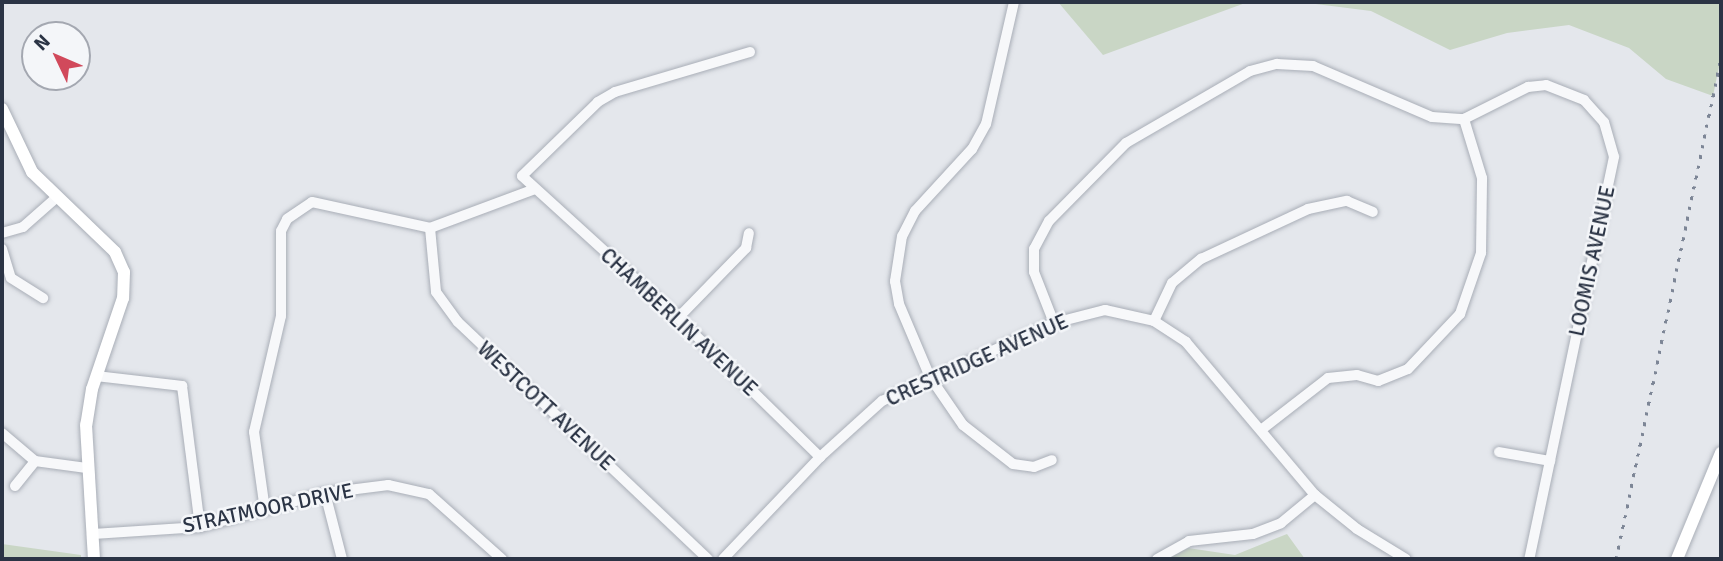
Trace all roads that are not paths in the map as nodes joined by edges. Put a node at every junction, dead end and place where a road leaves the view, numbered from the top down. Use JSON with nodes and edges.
{"nodes":[{"id":1,"x":1014,"y":2,"type":"edge"},
{"id":2,"x":750,"y":52,"type":"dead end"},
{"id":3,"x":2,"y":109,"type":"edge"},
{"id":4,"x":1464,"y":118,"type":"junction"},
{"id":5,"x":535,"y":190,"type":"junction"},
{"id":6,"x":57,"y":197,"type":"junction"},
{"id":7,"x":1373,"y":212,"type":"dead end"},
{"id":8,"x":430,"y":228,"type":"junction"},
{"id":9,"x":2,"y":233,"type":"edge"},
{"id":10,"x":749,"y":233,"type":"dead end"},
{"id":11,"x":2,"y":249,"type":"edge"},
{"id":12,"x":43,"y":298,"type":"dead end"},
{"id":13,"x":678,"y":318,"type":"junction"},
{"id":14,"x":1154,"y":321,"type":"junction"},
{"id":15,"x":1054,"y":323,"type":"junction"},
{"id":16,"x":96,"y":376,"type":"junction"},
{"id":17,"x":930,"y":377,"type":"junction"},
{"id":18,"x":1261,"y":430,"type":"junction"},
{"id":19,"x":2,"y":433,"type":"edge"},
{"id":20,"x":1499,"y":452,"type":"dead end"},
{"id":21,"x":1721,"y":453,"type":"edge"},
{"id":22,"x":820,"y":457,"type":"junction"},
{"id":23,"x":1052,"y":460,"type":"dead end"},
{"id":24,"x":36,"y":461,"type":"junction"},
{"id":25,"x":1550,"y":461,"type":"junction"},
{"id":26,"x":87,"y":468,"type":"junction"},
{"id":27,"x":15,"y":486,"type":"dead end"},
{"id":28,"x":325,"y":493,"type":"junction"},
{"id":29,"x":1315,"y":495,"type":"junction"},
{"id":30,"x":265,"y":510,"type":"junction"},
{"id":31,"x":200,"y":527,"type":"junction"},
{"id":32,"x":93,"y":534,"type":"junction"},
{"id":33,"x":94,"y":559,"type":"edge"},
{"id":34,"x":342,"y":559,"type":"edge"},
{"id":35,"x":502,"y":559,"type":"edge"},
{"id":36,"x":708,"y":559,"type":"edge"},
{"id":37,"x":723,"y":559,"type":"edge"},
{"id":38,"x":1157,"y":559,"type":"edge"},
{"id":39,"x":1406,"y":559,"type":"edge"},
{"id":40,"x":1529,"y":559,"type":"edge"},
{"id":41,"x":1677,"y":559,"type":"edge"}],
"edges":[{"from":1,"to":17,"type":"street"},
{"from":2,"to":5,"type":"street","name":"CHAMBERLIN AVENUE"},
{"from":3,"to":6,"type":"main road"},
{"from":4,"to":15,"type":"street"},
{"from":4,"to":18,"type":"street"},
{"from":4,"to":25,"type":"street","name":"LOOMIS AVENUE"},
{"from":5,"to":8,"type":"street"},
{"from":5,"to":13,"type":"street","name":"CHAMBERLIN AVENUE"},
{"from":6,"to":9,"type":"street"},
{"from":6,"to":16,"type":"main road"},
{"from":7,"to":14,"type":"street"},
{"from":8,"to":30,"type":"street"},
{"from":8,"to":36,"type":"street","name":"WESTCOTT AVENUE"},
{"from":10,"to":13,"type":"street"},
{"from":11,"to":12,"type":"street"},
{"from":13,"to":22,"type":"street","name":"CHAMBERLIN AVENUE"},
{"from":14,"to":15,"type":"street","name":"CRESTRIDGE AVENUE"},
{"from":14,"to":18,"type":"street","name":"CRESTRIDGE AVENUE"},
{"from":15,"to":17,"type":"street","name":"CRESTRIDGE AVENUE"},
{"from":16,"to":26,"type":"main road"},
{"from":16,"to":31,"type":"street"},
{"from":17,"to":22,"type":"street","name":"CRESTRIDGE AVENUE"},
{"from":17,"to":23,"type":"street"},
{"from":18,"to":29,"type":"street","name":"CRESTRIDGE AVENUE"},
{"from":19,"to":24,"type":"street"},
{"from":20,"to":25,"type":"street"},
{"from":21,"to":41,"type":"main road"},
{"from":22,"to":37,"type":"street","name":"CRESTRIDGE AVENUE"},
{"from":24,"to":26,"type":"street"},
{"from":24,"to":27,"type":"street"},
{"from":25,"to":40,"type":"street","name":"LOOMIS AVENUE"},
{"from":26,"to":32,"type":"main road"},
{"from":28,"to":30,"type":"street","name":"STRATMOOR DRIVE"},
{"from":28,"to":34,"type":"street"},
{"from":28,"to":35,"type":"street","name":"STRATMOOR DRIVE"},
{"from":29,"to":38,"type":"street"},
{"from":29,"to":39,"type":"street","name":"CRESTRIDGE AVENUE"},
{"from":30,"to":31,"type":"street","name":"STRATMOOR DRIVE"},
{"from":31,"to":32,"type":"street","name":"STRATMOOR DRIVE"},
{"from":32,"to":33,"type":"main road"}]}
